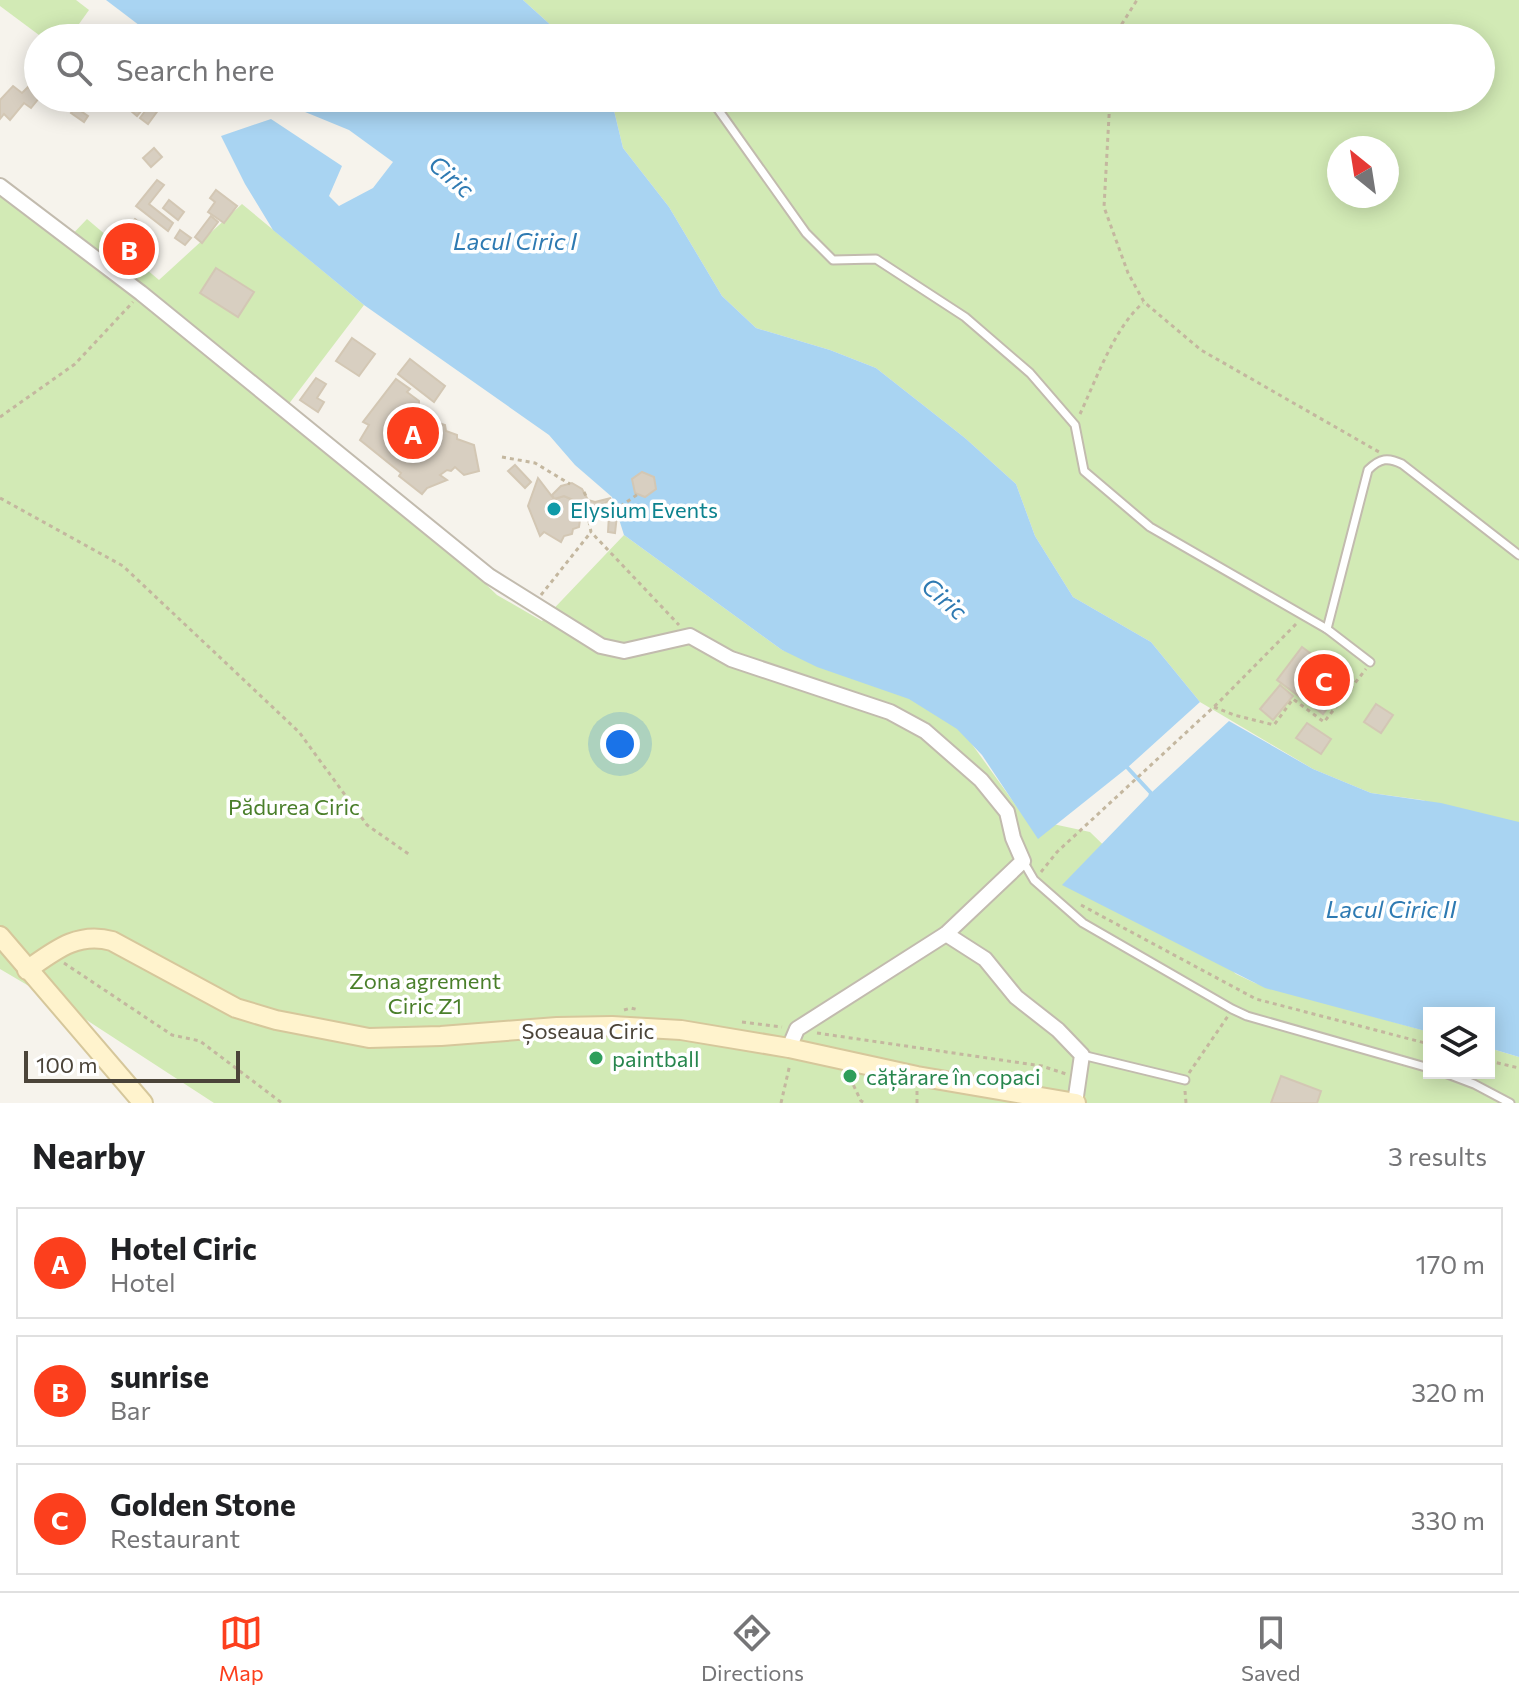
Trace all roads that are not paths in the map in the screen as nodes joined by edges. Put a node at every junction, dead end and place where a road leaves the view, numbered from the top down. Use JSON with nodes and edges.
{"nodes":[{"id":1,"x":720,"y":112,"type":"edge"},
{"id":2,"x":0,"y":186,"type":"edge"},
{"id":3,"x":1519,"y":555,"type":"edge"},
{"id":4,"x":1327,"y":629,"type":"junction"},
{"id":5,"x":1370,"y":662,"type":"dead end"},
{"id":6,"x":1023,"y":861,"type":"junction"},
{"id":7,"x":946,"y":934,"type":"junction"},
{"id":8,"x":0,"y":936,"type":"edge"},
{"id":9,"x":27,"y":970,"type":"junction"},
{"id":10,"x":789,"y":1048,"type":"junction"},
{"id":11,"x":1082,"y":1055,"type":"junction"},
{"id":12,"x":1423,"y":1066,"type":"edge"},
{"id":13,"x":1461,"y":1079,"type":"edge"},
{"id":14,"x":1185,"y":1080,"type":"road end"},
{"id":15,"x":143,"y":1103,"type":"edge"},
{"id":16,"x":1076,"y":1103,"type":"edge"},
{"id":17,"x":1510,"y":1103,"type":"edge"}],
"edges":[{"from":1,"to":4,"type":"lane"},
{"from":2,"to":6,"type":"street"},
{"from":3,"to":4,"type":"lane"},
{"from":4,"to":5,"type":"lane"},
{"from":6,"to":7,"type":"street"},
{"from":6,"to":12,"type":"lane"},
{"from":7,"to":10,"type":"street"},
{"from":7,"to":11,"type":"street"},
{"from":8,"to":9,"type":"main road"},
{"from":9,"to":10,"type":"main road","name":"Șoseaua Ciric"},
{"from":9,"to":15,"type":"main road"},
{"from":10,"to":16,"type":"main road","name":"Șoseaua Ciric"},
{"from":11,"to":14,"type":"lane"},
{"from":11,"to":16,"type":"street"},
{"from":13,"to":17,"type":"lane"}]}
